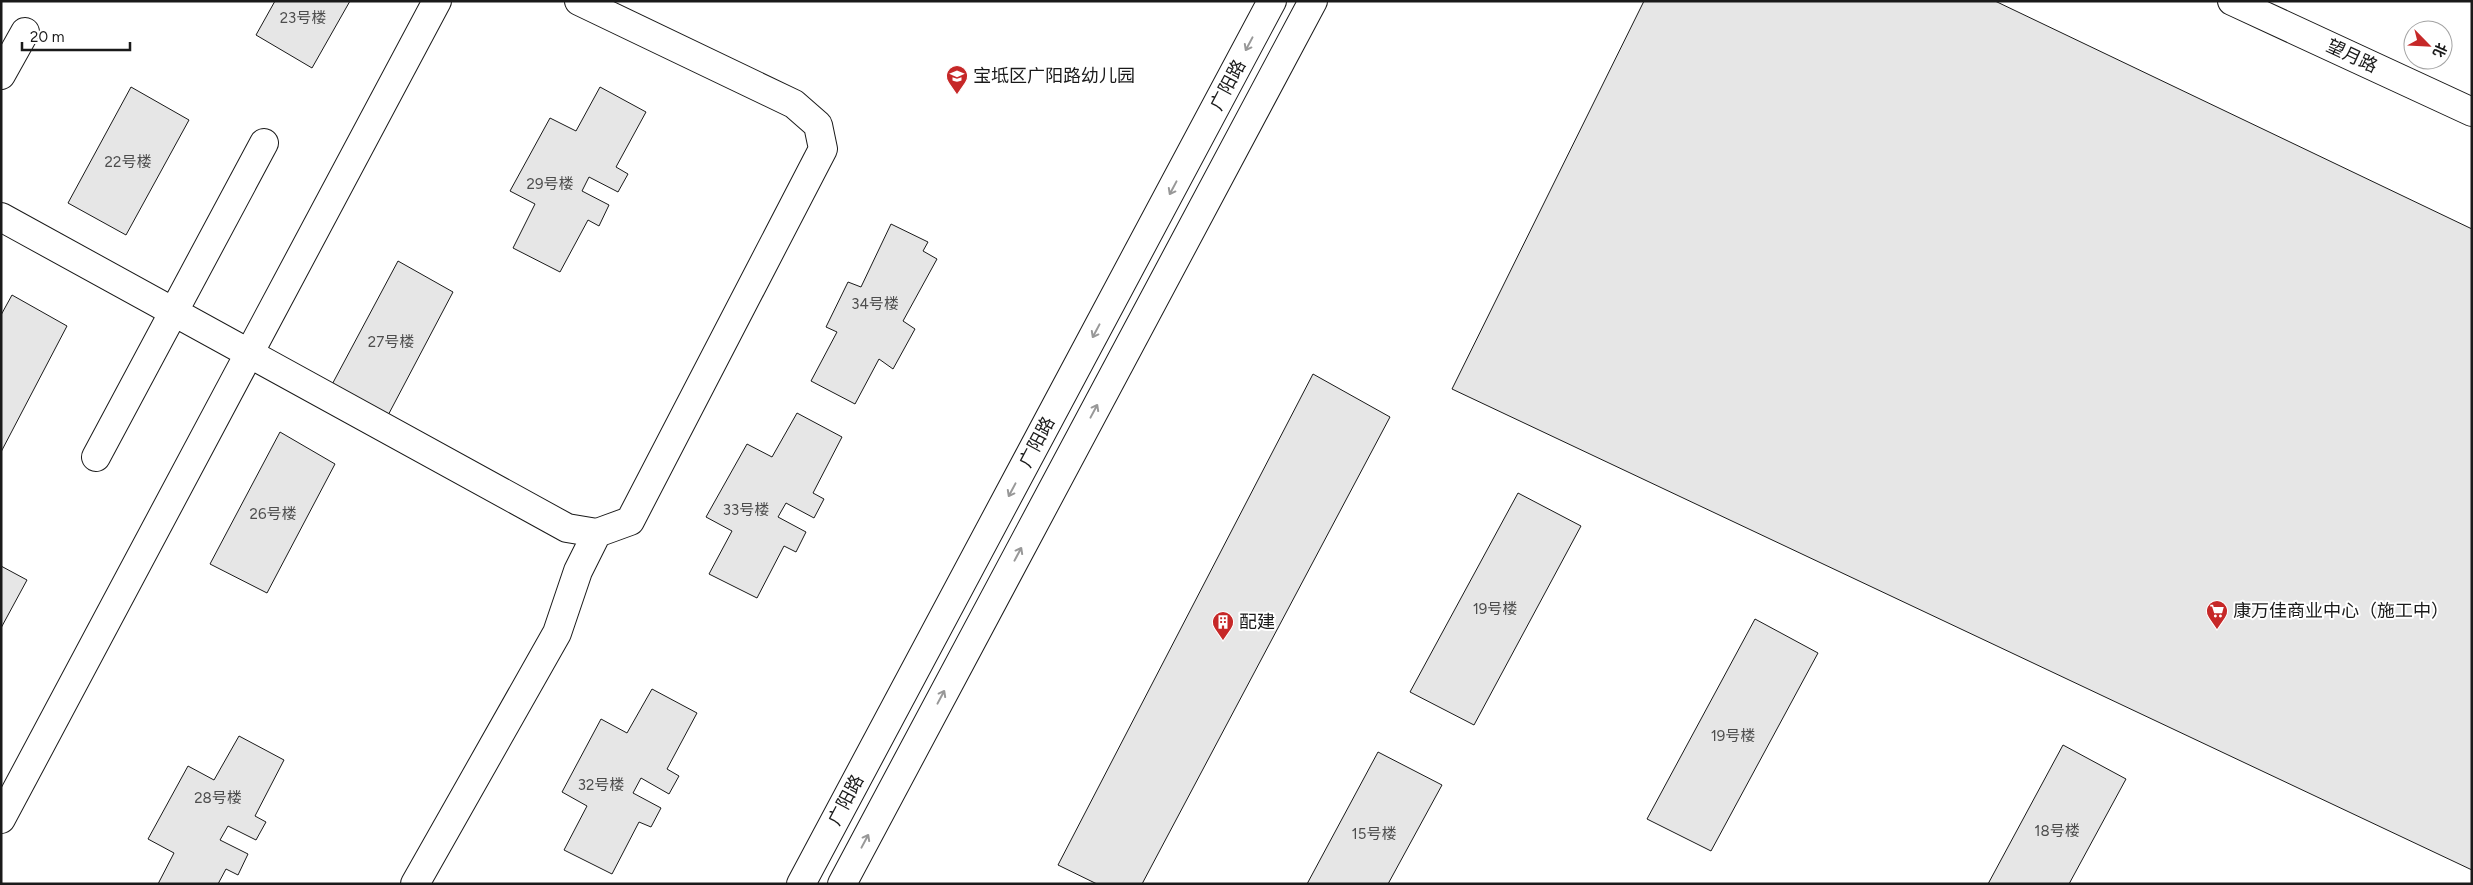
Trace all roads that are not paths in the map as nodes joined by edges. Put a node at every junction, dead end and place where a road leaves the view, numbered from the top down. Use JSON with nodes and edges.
{"nodes":[{"id":1,"x":437,"y":1,"type":"edge"},
{"id":2,"x":579,"y":1,"type":"edge"},
{"id":3,"x":1272,"y":1,"type":"edge"},
{"id":4,"x":1313,"y":1,"type":"edge"},
{"id":5,"x":2232,"y":1,"type":"edge"},
{"id":6,"x":24,"y":32,"type":"dead end"},
{"id":7,"x":1,"y":75,"type":"edge"},
{"id":8,"x":2472,"y":112,"type":"edge"},
{"id":9,"x":264,"y":143,"type":"dead end"},
{"id":10,"x":1,"y":217,"type":"edge"},
{"id":11,"x":174,"y":311,"type":"junction"},
{"id":12,"x":250,"y":352,"type":"junction"},
{"id":13,"x":96,"y":457,"type":"dead end"},
{"id":14,"x":597,"y":533,"type":"junction"},
{"id":15,"x":1,"y":819,"type":"edge"},
{"id":16,"x":415,"y":884,"type":"edge"},
{"id":17,"x":801,"y":884,"type":"edge"},
{"id":18,"x":842,"y":884,"type":"edge"}],
"edges":[{"from":1,"to":12,"type":"street"},
{"from":2,"to":14,"type":"street"},
{"from":3,"to":17,"type":"street","name":"广阳路","one_way":true},
{"from":18,"to":4,"type":"street","name":"广阳路","one_way":true},
{"from":5,"to":8,"type":"street","name":"望月路"},
{"from":6,"to":7,"type":"street"},
{"from":9,"to":11,"type":"street"},
{"from":10,"to":11,"type":"street"},
{"from":11,"to":12,"type":"street"},
{"from":11,"to":13,"type":"street"},
{"from":12,"to":14,"type":"street"},
{"from":12,"to":15,"type":"street"},
{"from":14,"to":16,"type":"street"}]}
